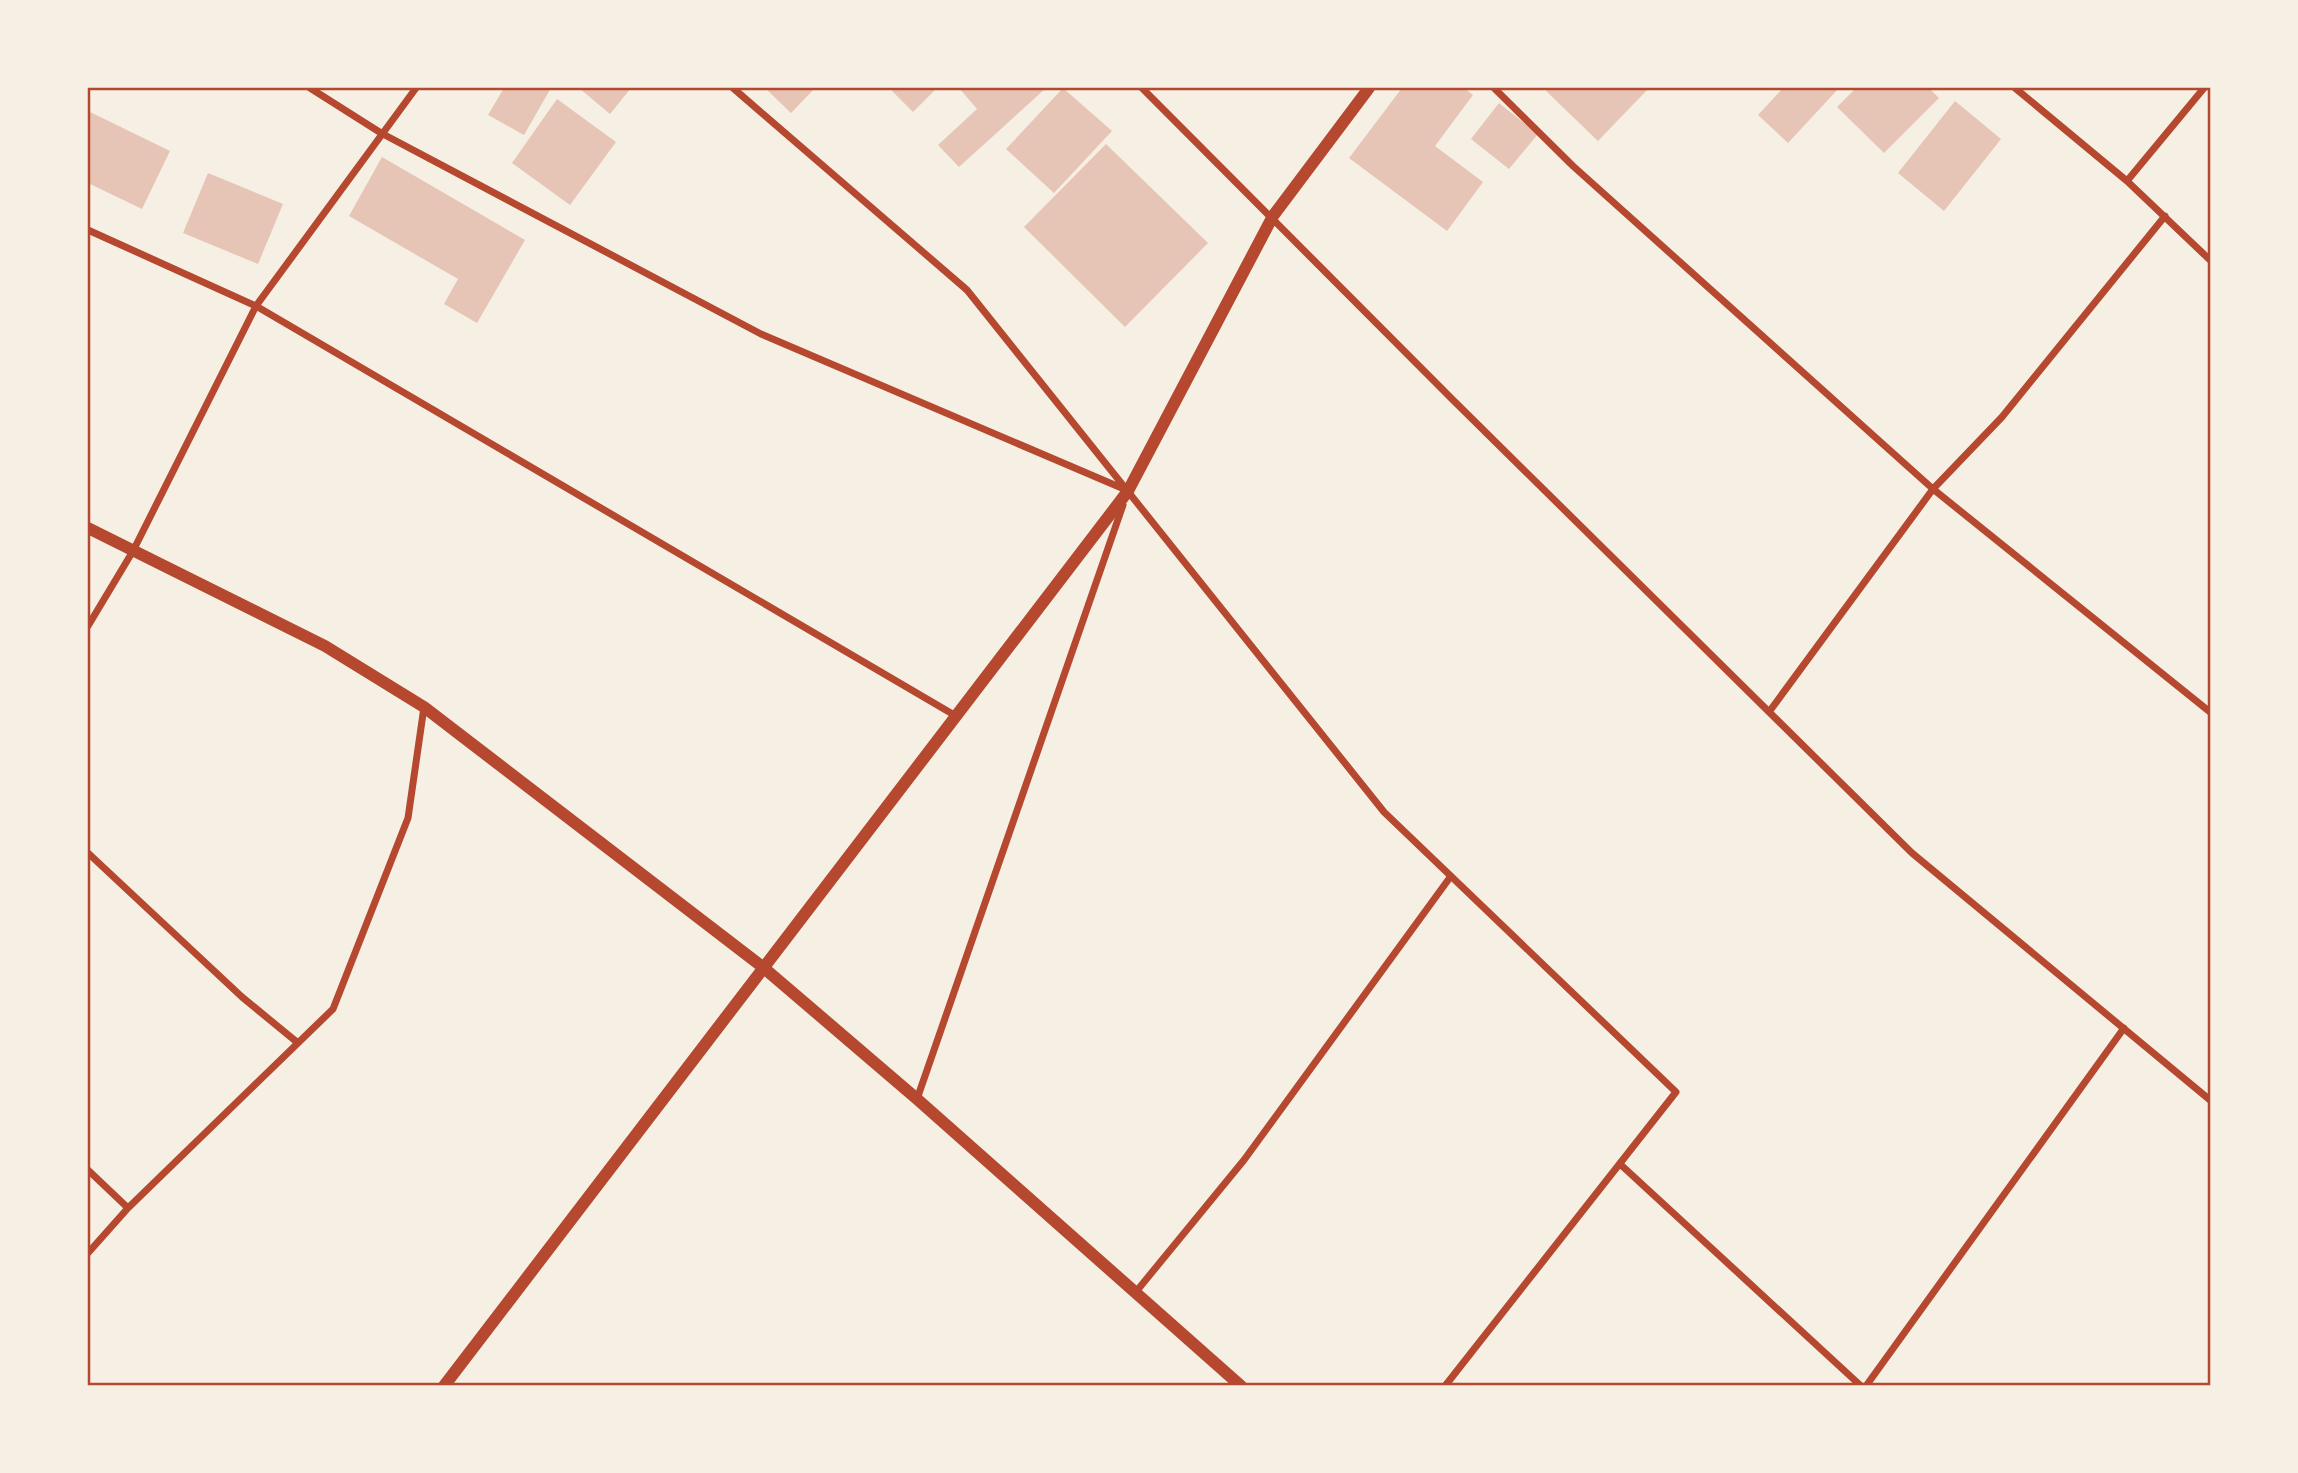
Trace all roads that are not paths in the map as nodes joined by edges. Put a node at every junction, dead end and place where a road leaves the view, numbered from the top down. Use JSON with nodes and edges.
{"nodes":[{"id":1,"x":310,"y":88,"type":"edge"},
{"id":2,"x":415,"y":88,"type":"edge"},
{"id":3,"x":733,"y":88,"type":"edge"},
{"id":4,"x":1142,"y":88,"type":"edge"},
{"id":5,"x":1369,"y":88,"type":"edge"},
{"id":6,"x":1494,"y":88,"type":"edge"},
{"id":7,"x":2015,"y":88,"type":"edge"},
{"id":8,"x":2204,"y":88,"type":"edge"},
{"id":9,"x":382,"y":133,"type":"junction"},
{"id":10,"x":2127,"y":181,"type":"junction"},
{"id":11,"x":1273,"y":216,"type":"junction"},
{"id":12,"x":2165,"y":216,"type":"junction"},
{"id":13,"x":88,"y":230,"type":"edge"},
{"id":14,"x":2210,"y":260,"type":"edge"},
{"id":15,"x":256,"y":306,"type":"junction"},
{"id":16,"x":1933,"y":489,"type":"junction"},
{"id":17,"x":1128,"y":491,"type":"junction"},
{"id":18,"x":88,"y":528,"type":"edge"},
{"id":19,"x":133,"y":551,"type":"junction"},
{"id":20,"x":88,"y":626,"type":"edge"},
{"id":21,"x":424,"y":707,"type":"junction"},
{"id":22,"x":1769,"y":712,"type":"junction"},
{"id":23,"x":2210,"y":712,"type":"edge"},
{"id":24,"x":956,"y":716,"type":"junction"},
{"id":25,"x":88,"y":853,"type":"edge"},
{"id":26,"x":1451,"y":876,"type":"junction"},
{"id":27,"x":764,"y":968,"type":"junction"},
{"id":28,"x":2124,"y":1028,"type":"junction"},
{"id":29,"x":298,"y":1043,"type":"junction"},
{"id":30,"x":917,"y":1098,"type":"junction"},
{"id":31,"x":2210,"y":1100,"type":"edge"},
{"id":32,"x":1619,"y":1164,"type":"junction"},
{"id":33,"x":88,"y":1170,"type":"edge"},
{"id":34,"x":128,"y":1208,"type":"junction"},
{"id":35,"x":88,"y":1253,"type":"edge"},
{"id":36,"x":1135,"y":1293,"type":"junction"},
{"id":37,"x":444,"y":1385,"type":"edge"},
{"id":38,"x":1241,"y":1385,"type":"edge"},
{"id":39,"x":1445,"y":1385,"type":"edge"},
{"id":40,"x":1864,"y":1385,"type":"edge"}],
"edges":[{"from":1,"to":9,"type":"street"},
{"from":2,"to":9,"type":"street"},
{"from":3,"to":17,"type":"street"},
{"from":4,"to":11,"type":"street"},
{"from":5,"to":11,"type":"street"},
{"from":6,"to":16,"type":"street"},
{"from":7,"to":10,"type":"street"},
{"from":8,"to":10,"type":"street"},
{"from":9,"to":15,"type":"street"},
{"from":9,"to":17,"type":"street"},
{"from":10,"to":12,"type":"street"},
{"from":11,"to":17,"type":"street"},
{"from":11,"to":22,"type":"street"},
{"from":12,"to":14,"type":"street"},
{"from":12,"to":16,"type":"street"},
{"from":13,"to":15,"type":"street"},
{"from":15,"to":19,"type":"street"},
{"from":15,"to":24,"type":"street"},
{"from":16,"to":22,"type":"street"},
{"from":16,"to":23,"type":"street"},
{"from":17,"to":24,"type":"street"},
{"from":17,"to":26,"type":"street"},
{"from":17,"to":30,"type":"street"},
{"from":18,"to":19,"type":"street"},
{"from":19,"to":20,"type":"street"},
{"from":19,"to":21,"type":"street"},
{"from":21,"to":27,"type":"street"},
{"from":21,"to":29,"type":"street"},
{"from":22,"to":28,"type":"street"},
{"from":24,"to":27,"type":"street"},
{"from":25,"to":29,"type":"street"},
{"from":26,"to":32,"type":"street"},
{"from":26,"to":36,"type":"street"},
{"from":27,"to":30,"type":"street"},
{"from":27,"to":37,"type":"street"},
{"from":28,"to":31,"type":"street"},
{"from":28,"to":40,"type":"street"},
{"from":29,"to":34,"type":"street"},
{"from":30,"to":36,"type":"street"},
{"from":32,"to":39,"type":"street"},
{"from":32,"to":40,"type":"street"},
{"from":33,"to":34,"type":"street"},
{"from":34,"to":35,"type":"street"},
{"from":36,"to":38,"type":"street"}]}
